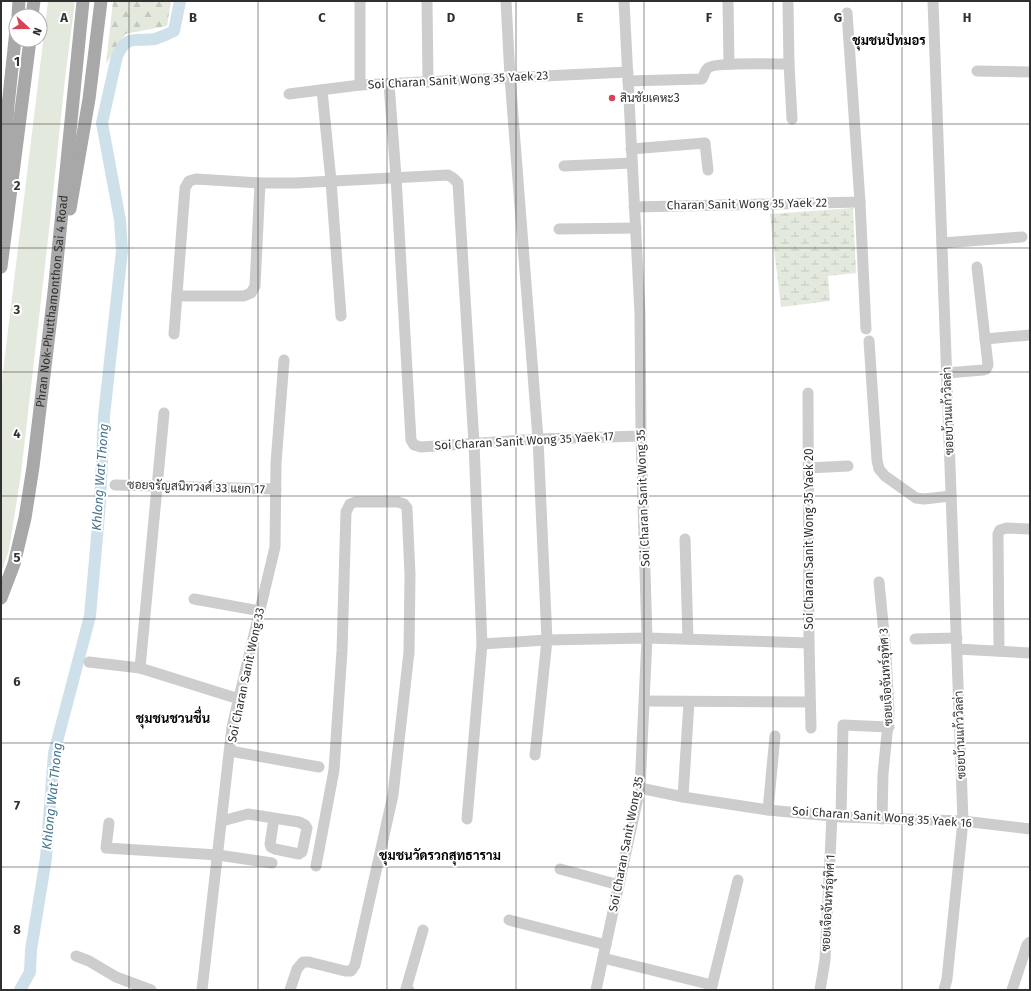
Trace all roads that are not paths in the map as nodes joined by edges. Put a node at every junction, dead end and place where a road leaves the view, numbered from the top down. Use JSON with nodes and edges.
{"nodes":[{"id":1,"x":83,"y":1,"type":"edge"},
{"id":2,"x":101,"y":1,"type":"edge"},
{"id":3,"x":360,"y":1,"type":"edge"},
{"id":4,"x":426,"y":1,"type":"edge"},
{"id":5,"x":506,"y":1,"type":"edge"},
{"id":6,"x":624,"y":1,"type":"edge"},
{"id":7,"x":728,"y":1,"type":"edge"},
{"id":8,"x":933,"y":1,"type":"edge"},
{"id":9,"x":788,"y":4,"type":"dead end"},
{"id":10,"x":847,"y":13,"type":"dead end"},
{"id":11,"x":14,"y":48,"type":"edge"},
{"id":12,"x":29,"y":48,"type":"edge"},
{"id":13,"x":729,"y":64,"type":"junction"},
{"id":14,"x":789,"y":64,"type":"junction"},
{"id":15,"x":977,"y":71,"type":"dead end"},
{"id":16,"x":1030,"y":72,"type":"edge"},
{"id":17,"x":628,"y":76,"type":"junction"},
{"id":18,"x":510,"y":77,"type":"junction"},
{"id":19,"x":428,"y":82,"type":"junction"},
{"id":20,"x":389,"y":84,"type":"junction"},
{"id":21,"x":360,"y":85,"type":"junction"},
{"id":22,"x":322,"y":90,"type":"junction"},
{"id":23,"x":289,"y":94,"type":"dead end"},
{"id":24,"x":792,"y":119,"type":"dead end"},
{"id":25,"x":631,"y":149,"type":"junction"},
{"id":26,"x":632,"y":163,"type":"junction"},
{"id":27,"x":564,"y":166,"type":"dead end"},
{"id":28,"x":708,"y":170,"type":"dead end"},
{"id":29,"x":396,"y":177,"type":"junction"},
{"id":30,"x":331,"y":181,"type":"junction"},
{"id":31,"x":260,"y":183,"type":"junction"},
{"id":32,"x":860,"y":202,"type":"junction"},
{"id":33,"x":634,"y":207,"type":"junction"},
{"id":34,"x":1,"y":210,"type":"edge"},
{"id":35,"x":559,"y":228,"type":"dead end"},
{"id":36,"x":636,"y":228,"type":"junction"},
{"id":37,"x":1022,"y":237,"type":"dead end"},
{"id":38,"x":942,"y":243,"type":"junction"},
{"id":39,"x":977,"y":266,"type":"dead end"},
{"id":40,"x":1,"y":267,"type":"edge"},
{"id":41,"x":54,"y":292,"type":"junction"},
{"id":42,"x":177,"y":296,"type":"junction"},
{"id":43,"x":340,"y":316,"type":"dead end"},
{"id":44,"x":866,"y":329,"type":"dead end"},
{"id":45,"x":174,"y":334,"type":"dead end"},
{"id":46,"x":1030,"y":335,"type":"edge"},
{"id":47,"x":985,"y":339,"type":"junction"},
{"id":48,"x":869,"y":341,"type":"dead end"},
{"id":49,"x":284,"y":360,"type":"dead end"},
{"id":50,"x":947,"y":373,"type":"junction"},
{"id":51,"x":808,"y":393,"type":"dead end"},
{"id":52,"x":164,"y":413,"type":"dead end"},
{"id":53,"x":641,"y":436,"type":"junction"},
{"id":54,"x":538,"y":438,"type":"junction"},
{"id":55,"x":474,"y":443,"type":"junction"},
{"id":56,"x":848,"y":466,"type":"dead end"},
{"id":57,"x":808,"y":468,"type":"junction"},
{"id":58,"x":115,"y":485,"type":"dead end"},
{"id":59,"x":157,"y":486,"type":"junction"},
{"id":60,"x":276,"y":489,"type":"junction"},
{"id":61,"x":952,"y":496,"type":"junction"},
{"id":62,"x":1030,"y":529,"type":"edge"},
{"id":63,"x":685,"y":539,"type":"dead end"},
{"id":64,"x":879,"y":582,"type":"dead end"},
{"id":65,"x":1,"y":598,"type":"edge"},
{"id":66,"x":194,"y":599,"type":"dead end"},
{"id":67,"x":260,"y":611,"type":"junction"},
{"id":68,"x":647,"y":638,"type":"junction"},
{"id":69,"x":688,"y":639,"type":"junction"},
{"id":70,"x":547,"y":640,"type":"junction"},
{"id":71,"x":915,"y":640,"type":"dead end"},
{"id":72,"x":810,"y":643,"type":"junction"},
{"id":73,"x":957,"y":643,"type":"junction"},
{"id":74,"x":482,"y":644,"type":"junction"},
{"id":75,"x":999,"y":651,"type":"junction"},
{"id":76,"x":1030,"y":653,"type":"edge"},
{"id":77,"x":88,"y":662,"type":"dead end"},
{"id":78,"x":140,"y":668,"type":"junction"},
{"id":79,"x":239,"y":699,"type":"junction"},
{"id":80,"x":645,"y":701,"type":"junction"},
{"id":81,"x":688,"y":702,"type":"junction"},
{"id":82,"x":810,"y":702,"type":"junction"},
{"id":83,"x":889,"y":727,"type":"junction"},
{"id":84,"x":811,"y":728,"type":"dead end"},
{"id":85,"x":775,"y":736,"type":"dead end"},
{"id":86,"x":230,"y":751,"type":"junction"},
{"id":87,"x":535,"y":755,"type":"dead end"},
{"id":88,"x":320,"y":767,"type":"dead end"},
{"id":89,"x":640,"y":788,"type":"junction"},
{"id":90,"x":683,"y":797,"type":"junction"},
{"id":91,"x":768,"y":810,"type":"junction"},
{"id":92,"x":837,"y":816,"type":"junction"},
{"id":93,"x":274,"y":818,"type":"dead end"},
{"id":94,"x":468,"y":819,"type":"dead end"},
{"id":95,"x":882,"y":819,"type":"junction"},
{"id":96,"x":222,"y":821,"type":"junction"},
{"id":97,"x":963,"y":821,"type":"junction"},
{"id":98,"x":109,"y":823,"type":"dead end"},
{"id":99,"x":1030,"y":829,"type":"edge"},
{"id":100,"x":218,"y":855,"type":"junction"},
{"id":101,"x":272,"y":863,"type":"dead end"},
{"id":102,"x":316,"y":866,"type":"dead end"},
{"id":103,"x":560,"y":869,"type":"dead end"},
{"id":104,"x":738,"y":880,"type":"dead end"},
{"id":105,"x":619,"y":885,"type":"junction"},
{"id":106,"x":509,"y":920,"type":"dead end"},
{"id":107,"x":423,"y":930,"type":"dead end"},
{"id":108,"x":1030,"y":942,"type":"edge"},
{"id":109,"x":606,"y":945,"type":"junction"},
{"id":110,"x":76,"y":956,"type":"dead end"},
{"id":111,"x":603,"y":958,"type":"junction"},
{"id":112,"x":711,"y":987,"type":"edge"},
{"id":113,"x":151,"y":990,"type":"edge"},
{"id":114,"x":202,"y":990,"type":"edge"},
{"id":115,"x":290,"y":990,"type":"edge"},
{"id":116,"x":409,"y":990,"type":"edge"},
{"id":117,"x":596,"y":990,"type":"edge"},
{"id":118,"x":820,"y":990,"type":"edge"},
{"id":119,"x":944,"y":990,"type":"edge"},
{"id":120,"x":1012,"y":990,"type":"edge"}],
"edges":[{"from":1,"to":41,"type":"main road","name":"Phran Nok-Phutthamonthon Sai 4 Road"},
{"from":2,"to":41,"type":"main road"},
{"from":3,"to":21,"type":"street"},
{"from":4,"to":19,"type":"street"},
{"from":5,"to":18,"type":"street"},
{"from":6,"to":17,"type":"street","name":"Soi Charan Sanit Wong 35"},
{"from":7,"to":13,"type":"street"},
{"from":8,"to":38,"type":"street","name":"ซอยบ้านแก้ววิลล่า"},
{"from":9,"to":14,"type":"street"},
{"from":10,"to":32,"type":"street"},
{"from":11,"to":34,"type":"main road"},
{"from":12,"to":40,"type":"main road"},
{"from":13,"to":14,"type":"street"},
{"from":13,"to":17,"type":"street","name":"Soi Charan Sanit Wong 35 Yaek 23"},
{"from":14,"to":24,"type":"street"},
{"from":15,"to":16,"type":"street"},
{"from":17,"to":18,"type":"street","name":"Soi Charan Sanit Wong 35 Yaek 23"},
{"from":17,"to":25,"type":"street","name":"Soi Charan Sanit Wong 35"},
{"from":18,"to":19,"type":"street","name":"Soi Charan Sanit Wong 35 Yaek 23"},
{"from":18,"to":54,"type":"street"},
{"from":19,"to":20,"type":"street","name":"Soi Charan Sanit Wong 35 Yaek 23"},
{"from":20,"to":21,"type":"street","name":"Soi Charan Sanit Wong 35 Yaek 23"},
{"from":20,"to":29,"type":"street"},
{"from":21,"to":22,"type":"street","name":"Soi Charan Sanit Wong 35 Yaek 23"},
{"from":22,"to":23,"type":"street","name":"Soi Charan Sanit Wong 35 Yaek 23"},
{"from":22,"to":30,"type":"street"},
{"from":25,"to":26,"type":"street","name":"Soi Charan Sanit Wong 35"},
{"from":25,"to":28,"type":"street"},
{"from":26,"to":27,"type":"street"},
{"from":26,"to":33,"type":"street","name":"Soi Charan Sanit Wong 35"},
{"from":29,"to":30,"type":"street"},
{"from":29,"to":55,"type":"street"},
{"from":29,"to":55,"type":"street","name":"Soi Charan Sanit Wong 35 Yaek 17"},
{"from":30,"to":31,"type":"street"},
{"from":30,"to":43,"type":"street"},
{"from":31,"to":42,"type":"street"},
{"from":31,"to":42,"type":"street"},
{"from":32,"to":33,"type":"street","name":"Charan Sanit Wong 35 Yaek 22"},
{"from":32,"to":44,"type":"street"},
{"from":33,"to":36,"type":"street","name":"Soi Charan Sanit Wong 35"},
{"from":35,"to":36,"type":"street"},
{"from":36,"to":53,"type":"street","name":"Soi Charan Sanit Wong 35"},
{"from":37,"to":38,"type":"street"},
{"from":38,"to":50,"type":"street","name":"ซอยบ้านแก้ววิลล่า"},
{"from":39,"to":47,"type":"street"},
{"from":41,"to":65,"type":"main road","name":"Phran Nok-Phutthamonthon Sai 4 Road"},
{"from":42,"to":45,"type":"street"},
{"from":46,"to":47,"type":"street"},
{"from":47,"to":50,"type":"street"},
{"from":48,"to":61,"type":"street"},
{"from":49,"to":60,"type":"street","name":"Soi Charan Sanit Wong 33"},
{"from":50,"to":61,"type":"street","name":"ซอยบ้านแก้ววิลล่า"},
{"from":51,"to":57,"type":"street","name":"Soi Charan Sanit Wong 35 Yaek 20"},
{"from":52,"to":59,"type":"street"},
{"from":53,"to":54,"type":"street","name":"Soi Charan Sanit Wong 35 Yaek 17"},
{"from":53,"to":68,"type":"street","name":"Soi Charan Sanit Wong 35"},
{"from":54,"to":55,"type":"street","name":"Soi Charan Sanit Wong 35 Yaek 17"},
{"from":54,"to":70,"type":"street"},
{"from":55,"to":74,"type":"street"},
{"from":56,"to":57,"type":"street"},
{"from":57,"to":72,"type":"street","name":"Soi Charan Sanit Wong 35 Yaek 20"},
{"from":58,"to":59,"type":"street","name":"ซอยจรัญสนิทวงศ์ 33 แยก 17"},
{"from":59,"to":60,"type":"street","name":"ซอยจรัญสนิทวงศ์ 33 แยก 17"},
{"from":59,"to":78,"type":"street"},
{"from":60,"to":67,"type":"street","name":"Soi Charan Sanit Wong 33"},
{"from":61,"to":73,"type":"street","name":"ซอยบ้านแก้ววิลล่า"},
{"from":62,"to":75,"type":"street"},
{"from":63,"to":69,"type":"street"},
{"from":64,"to":83,"type":"street","name":"ซอยเจือจันทร์อุทิศ 3"},
{"from":66,"to":67,"type":"street"},
{"from":67,"to":79,"type":"street","name":"Soi Charan Sanit Wong 33"},
{"from":68,"to":69,"type":"street","name":"Soi Charan Sanit Wong 35 Yaek 20"},
{"from":68,"to":70,"type":"street","name":"Soi Charan Sanit Wong 35 Yaek 20"},
{"from":68,"to":80,"type":"street","name":"Soi Charan Sanit Wong 35"},
{"from":69,"to":72,"type":"street","name":"Soi Charan Sanit Wong 35 Yaek 20"},
{"from":70,"to":74,"type":"street","name":"Soi Charan Sanit Wong 35 Yaek 20"},
{"from":70,"to":87,"type":"street"},
{"from":71,"to":73,"type":"street"},
{"from":72,"to":82,"type":"street"},
{"from":73,"to":75,"type":"street"},
{"from":73,"to":97,"type":"street","name":"ซอยบ้านแก้ววิลล่า"},
{"from":74,"to":94,"type":"street"},
{"from":75,"to":76,"type":"street"},
{"from":77,"to":78,"type":"street"},
{"from":78,"to":79,"type":"street"},
{"from":79,"to":86,"type":"street","name":"Soi Charan Sanit Wong 33"},
{"from":80,"to":81,"type":"street"},
{"from":80,"to":89,"type":"street","name":"Soi Charan Sanit Wong 35"},
{"from":81,"to":82,"type":"street"},
{"from":81,"to":90,"type":"street"},
{"from":82,"to":84,"type":"street"},
{"from":83,"to":92,"type":"street","name":"ซอยเจือจันทร์อุทิศ 1"},
{"from":83,"to":95,"type":"street","name":"ซอยเจือจันทร์อุทิศ 3"},
{"from":85,"to":91,"type":"street"},
{"from":86,"to":88,"type":"street"},
{"from":86,"to":96,"type":"street","name":"Soi Charan Sanit Wong 33"},
{"from":89,"to":90,"type":"street","name":"Soi Charan Sanit Wong 35 Yaek 16"},
{"from":89,"to":105,"type":"street","name":"Soi Charan Sanit Wong 35"},
{"from":90,"to":91,"type":"street","name":"Soi Charan Sanit Wong 35 Yaek 16"},
{"from":91,"to":92,"type":"street","name":"Soi Charan Sanit Wong 35 Yaek 16"},
{"from":92,"to":95,"type":"street","name":"Soi Charan Sanit Wong 35 Yaek 16"},
{"from":92,"to":118,"type":"street","name":"ซอยเจือจันทร์อุทิศ 1"},
{"from":93,"to":96,"type":"street"},
{"from":95,"to":97,"type":"street","name":"Soi Charan Sanit Wong 35 Yaek 16"},
{"from":96,"to":100,"type":"street","name":"Soi Charan Sanit Wong 33"},
{"from":97,"to":99,"type":"street","name":"Soi Charan Sanit Wong 35 Yaek 16"},
{"from":97,"to":119,"type":"street","name":"ซอยบ้านแก้ววิลล่า"},
{"from":98,"to":100,"type":"street"},
{"from":100,"to":101,"type":"street"},
{"from":100,"to":114,"type":"street","name":"Soi Charan Sanit Wong 33"},
{"from":102,"to":115,"type":"street"},
{"from":103,"to":105,"type":"street"},
{"from":104,"to":112,"type":"street"},
{"from":105,"to":109,"type":"street","name":"Soi Charan Sanit Wong 35"},
{"from":106,"to":109,"type":"street"},
{"from":107,"to":116,"type":"street"},
{"from":108,"to":120,"type":"street"},
{"from":109,"to":111,"type":"street","name":"Soi Charan Sanit Wong 35"},
{"from":110,"to":113,"type":"street"},
{"from":111,"to":112,"type":"street"},
{"from":111,"to":117,"type":"street","name":"Soi Charan Sanit Wong 35"}]}
